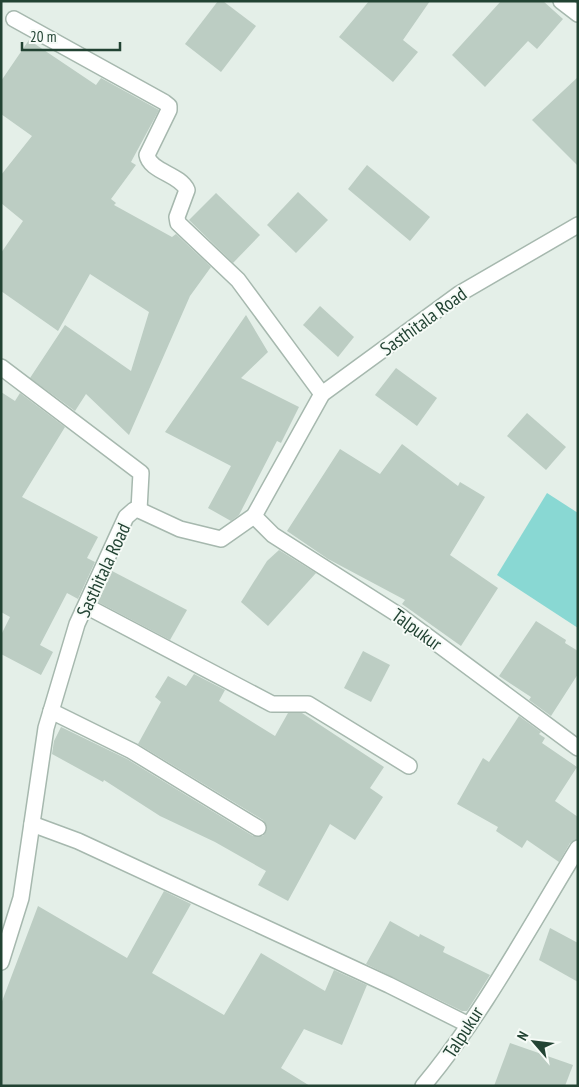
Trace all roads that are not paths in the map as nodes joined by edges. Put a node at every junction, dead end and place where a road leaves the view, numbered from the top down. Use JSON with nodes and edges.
{"nodes":[{"id":1,"x":561,"y":1,"type":"edge"},
{"id":2,"x":578,"y":14,"type":"edge"},
{"id":3,"x":14,"y":19,"type":"dead end"},
{"id":4,"x":578,"y":225,"type":"edge"},
{"id":5,"x":1,"y":368,"type":"edge"},
{"id":6,"x":322,"y":394,"type":"junction"},
{"id":7,"x":139,"y":510,"type":"junction"},
{"id":8,"x":254,"y":516,"type":"junction"},
{"id":9,"x":86,"y":606,"type":"junction"},
{"id":10,"x":51,"y":711,"type":"junction"},
{"id":11,"x":578,"y":748,"type":"edge"},
{"id":12,"x":409,"y":766,"type":"dead end"},
{"id":13,"x":32,"y":824,"type":"junction"},
{"id":14,"x":258,"y":828,"type":"dead end"},
{"id":15,"x":578,"y":848,"type":"edge"},
{"id":16,"x":1,"y":961,"type":"edge"},
{"id":17,"x":468,"y":1025,"type":"junction"},
{"id":18,"x":423,"y":1086,"type":"edge"}],
"edges":[{"from":1,"to":2,"type":"street"},
{"from":3,"to":6,"type":"street"},
{"from":4,"to":6,"type":"street","name":"Sasthitala Road"},
{"from":5,"to":7,"type":"street"},
{"from":6,"to":8,"type":"street","name":"Sasthitala Road"},
{"from":7,"to":8,"type":"street","name":"Sasthitala Road"},
{"from":7,"to":9,"type":"street","name":"Sasthitala Road"},
{"from":8,"to":11,"type":"street","name":"Talpukur"},
{"from":9,"to":10,"type":"street","name":"Sasthitala Road"},
{"from":9,"to":12,"type":"street"},
{"from":10,"to":13,"type":"street","name":"Sasthitala Road"},
{"from":10,"to":14,"type":"street"},
{"from":13,"to":16,"type":"street","name":"Sasthitala Road"},
{"from":13,"to":17,"type":"street"},
{"from":15,"to":17,"type":"street","name":"Talpukur"},
{"from":17,"to":18,"type":"street","name":"Talpukur"}]}
